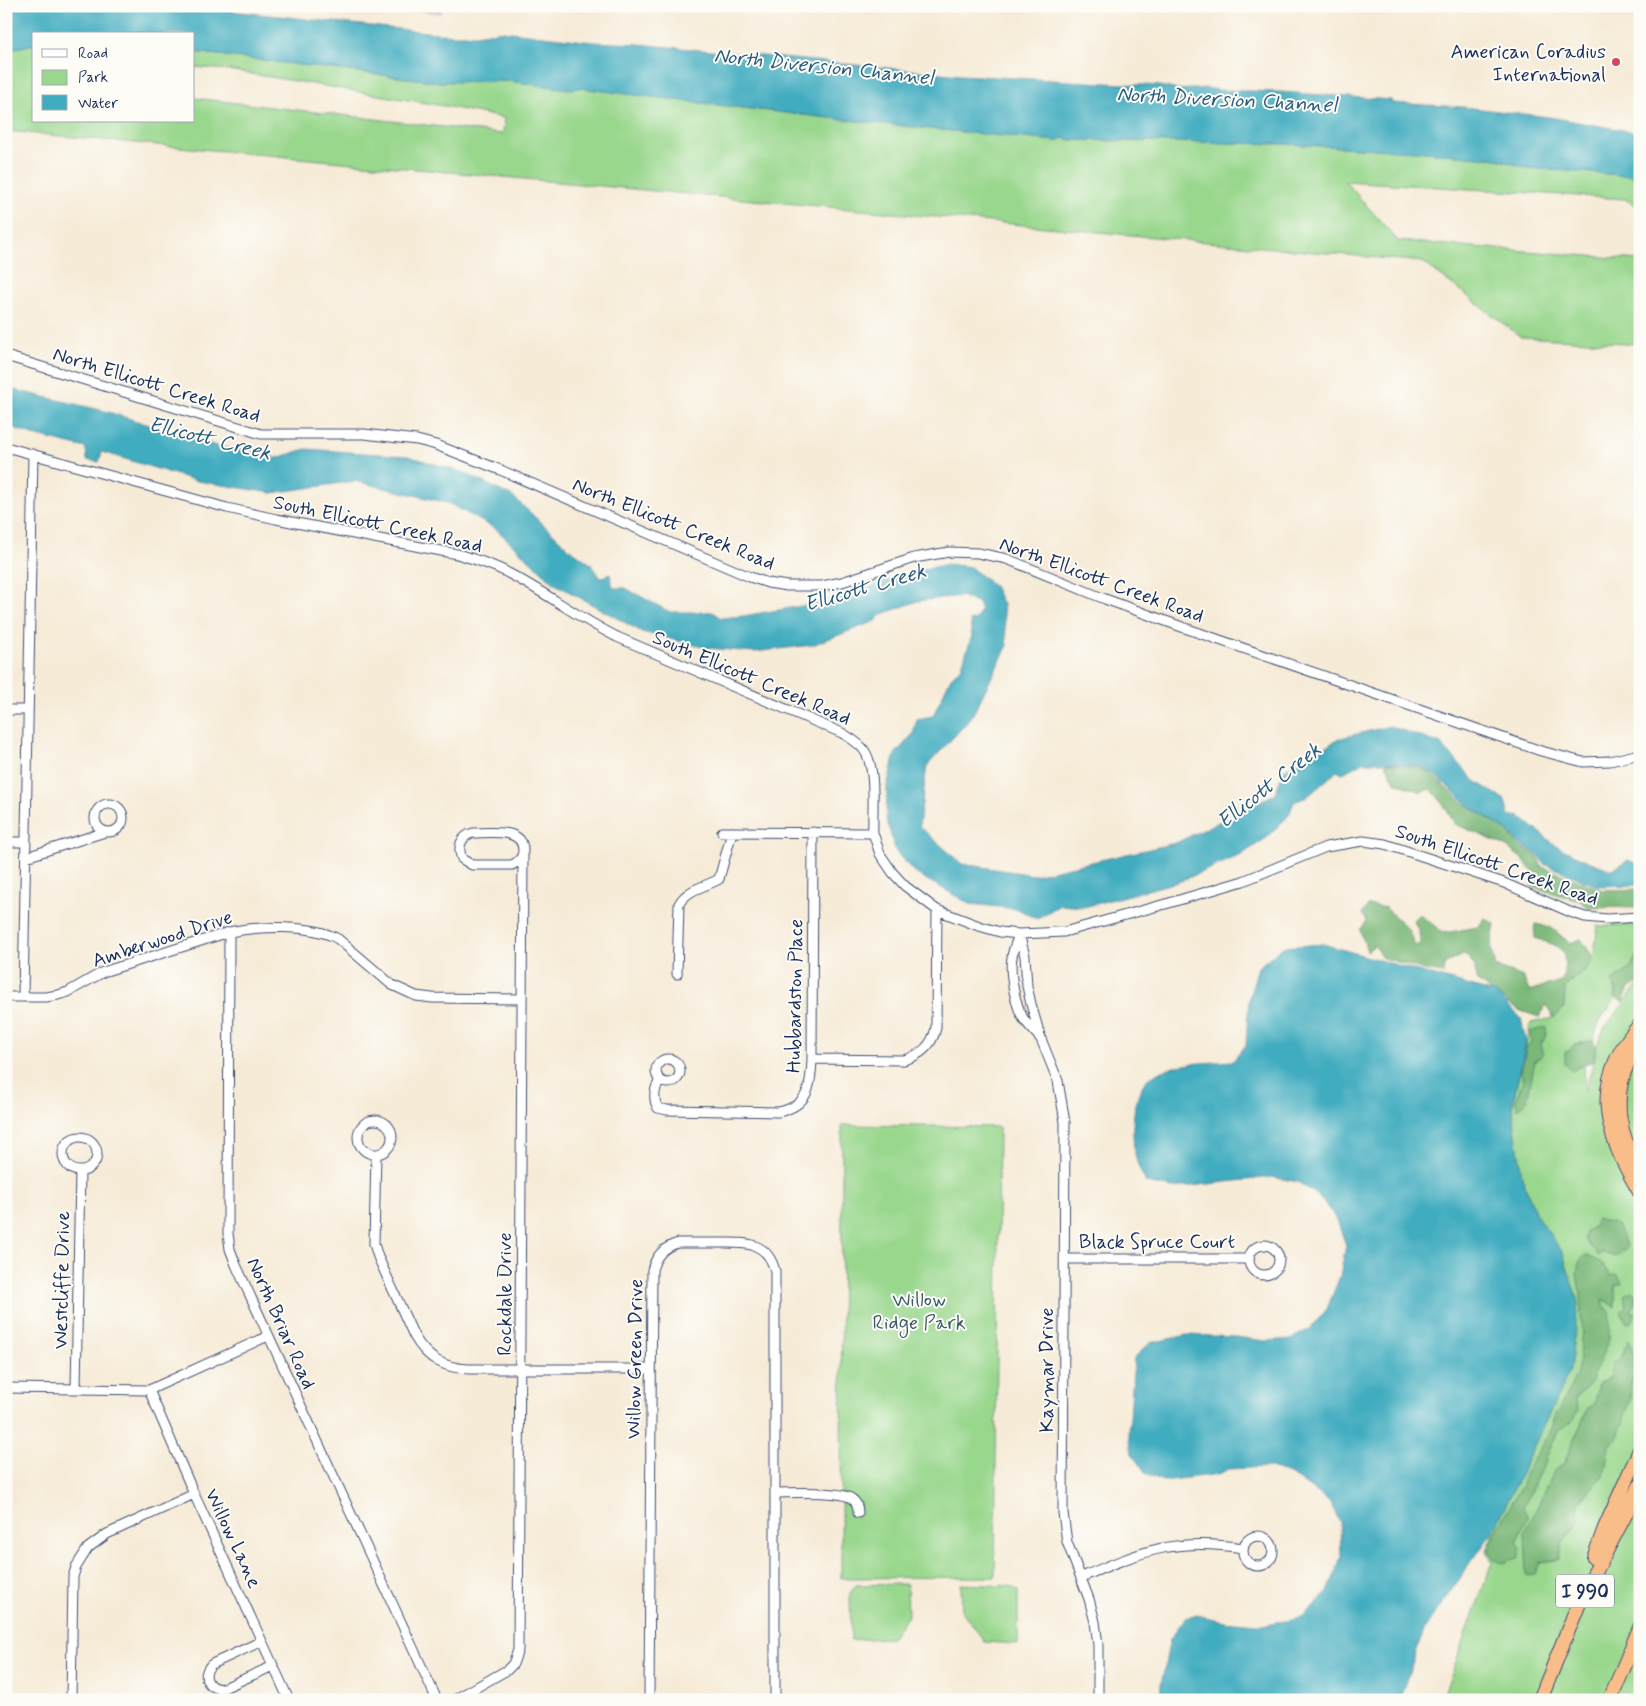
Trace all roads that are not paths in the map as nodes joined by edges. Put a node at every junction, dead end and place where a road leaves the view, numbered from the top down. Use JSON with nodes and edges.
{"nodes":[{"id":1,"x":6,"y":356,"type":"edge"},
{"id":2,"x":6,"y":446,"type":"edge"},
{"id":3,"x":33,"y":454,"type":"junction"},
{"id":4,"x":6,"y":710,"type":"edge"},
{"id":5,"x":27,"y":710,"type":"junction"},
{"id":6,"x":1640,"y":754,"type":"edge"},
{"id":7,"x":105,"y":832,"type":"dead end"},
{"id":8,"x":722,"y":832,"type":"dead end"},
{"id":9,"x":732,"y":832,"type":"junction"},
{"id":10,"x":813,"y":832,"type":"junction"},
{"id":11,"x":873,"y":833,"type":"junction"},
{"id":12,"x":6,"y":842,"type":"edge"},
{"id":13,"x":25,"y":842,"type":"junction"},
{"id":14,"x":523,"y":855,"type":"junction"},
{"id":15,"x":26,"y":857,"type":"junction"},
{"id":16,"x":937,"y":910,"type":"junction"},
{"id":17,"x":1640,"y":917,"type":"edge"},
{"id":18,"x":229,"y":932,"type":"junction"},
{"id":19,"x":1019,"y":934,"type":"junction"},
{"id":20,"x":677,"y":974,"type":"dead end"},
{"id":21,"x":6,"y":997,"type":"edge"},
{"id":22,"x":23,"y":997,"type":"junction"},
{"id":23,"x":522,"y":999,"type":"junction"},
{"id":24,"x":1640,"y":1025,"type":"edge"},
{"id":25,"x":1041,"y":1039,"type":"junction"},
{"id":26,"x":1640,"y":1044,"type":"edge"},
{"id":27,"x":812,"y":1059,"type":"junction"},
{"id":28,"x":660,"y":1081,"type":"dead end"},
{"id":29,"x":376,"y":1154,"type":"dead end"},
{"id":30,"x":1640,"y":1168,"type":"edge"},
{"id":31,"x":80,"y":1171,"type":"dead end"},
{"id":32,"x":1640,"y":1192,"type":"edge"},
{"id":33,"x":1064,"y":1259,"type":"junction"},
{"id":34,"x":1249,"y":1259,"type":"dead end"},
{"id":35,"x":268,"y":1336,"type":"junction"},
{"id":36,"x":521,"y":1369,"type":"junction"},
{"id":37,"x":650,"y":1369,"type":"junction"},
{"id":38,"x":6,"y":1388,"type":"edge"},
{"id":39,"x":76,"y":1389,"type":"junction"},
{"id":40,"x":148,"y":1390,"type":"junction"},
{"id":41,"x":1640,"y":1450,"type":"edge"},
{"id":42,"x":1640,"y":1486,"type":"edge"},
{"id":43,"x":776,"y":1493,"type":"junction"},
{"id":44,"x":194,"y":1494,"type":"junction"},
{"id":45,"x":858,"y":1513,"type":"dead end"},
{"id":46,"x":1243,"y":1548,"type":"dead end"},
{"id":47,"x":1082,"y":1577,"type":"junction"},
{"id":48,"x":1579,"y":1603,"type":"junction"},
{"id":49,"x":1640,"y":1628,"type":"edge"},
{"id":50,"x":262,"y":1641,"type":"junction"},
{"id":51,"x":273,"y":1666,"type":"junction"},
{"id":52,"x":71,"y":1700,"type":"edge"},
{"id":53,"x":289,"y":1700,"type":"edge"},
{"id":54,"x":437,"y":1700,"type":"edge"},
{"id":55,"x":454,"y":1700,"type":"edge"},
{"id":56,"x":649,"y":1700,"type":"edge"},
{"id":57,"x":775,"y":1700,"type":"edge"},
{"id":58,"x":1098,"y":1700,"type":"edge"},
{"id":59,"x":1540,"y":1700,"type":"edge"},
{"id":60,"x":1610,"y":1700,"type":"edge"}],
"edges":[{"from":1,"to":6,"type":"street","name":"North Ellicott Creek Road"},
{"from":2,"to":3,"type":"street","name":"South Ellicott Creek Road"},
{"from":3,"to":5,"type":"street"},
{"from":3,"to":11,"type":"street","name":"South Ellicott Creek Road"},
{"from":4,"to":5,"type":"street"},
{"from":5,"to":13,"type":"street"},
{"from":7,"to":15,"type":"street"},
{"from":8,"to":9,"type":"street"},
{"from":9,"to":10,"type":"street"},
{"from":9,"to":20,"type":"street"},
{"from":10,"to":11,"type":"street"},
{"from":10,"to":27,"type":"street","name":"Hubbardston Place"},
{"from":11,"to":16,"type":"street","name":"South Ellicott Creek Road"},
{"from":12,"to":13,"type":"street"},
{"from":13,"to":15,"type":"street"},
{"from":14,"to":14,"type":"street","name":"Rockdale Drive"},
{"from":14,"to":23,"type":"street","name":"Rockdale Drive"},
{"from":15,"to":22,"type":"street"},
{"from":16,"to":19,"type":"street","name":"South Ellicott Creek Road"},
{"from":16,"to":27,"type":"street"},
{"from":17,"to":19,"type":"street","name":"South Ellicott Creek Road"},
{"from":18,"to":22,"type":"street","name":"Amberwood Drive"},
{"from":18,"to":23,"type":"street","name":"Amberwood Drive"},
{"from":18,"to":35,"type":"street","name":"North Briar Road"},
{"from":19,"to":25,"type":"street","name":"Kaymar Drive"},
{"from":19,"to":25,"type":"street","name":"Kaymar Drive"},
{"from":21,"to":22,"type":"street","name":"Amberwood Drive"},
{"from":23,"to":36,"type":"street","name":"Rockdale Drive"},
{"from":24,"to":32,"type":"highway"},
{"from":25,"to":33,"type":"street","name":"Kaymar Drive"},
{"from":26,"to":30,"type":"highway"},
{"from":27,"to":28,"type":"street","name":"Hubbardston Place"},
{"from":29,"to":36,"type":"street"},
{"from":31,"to":39,"type":"street","name":"Westcliffe Drive"},
{"from":33,"to":34,"type":"street","name":"Black Spruce Court"},
{"from":33,"to":47,"type":"street","name":"Kaymar Drive"},
{"from":35,"to":40,"type":"street"},
{"from":35,"to":54,"type":"street","name":"North Briar Road"},
{"from":36,"to":37,"type":"street"},
{"from":36,"to":55,"type":"street","name":"Rockdale Drive"},
{"from":37,"to":43,"type":"street","name":"Willow Green Drive"},
{"from":37,"to":56,"type":"street","name":"Willow Green Drive"},
{"from":38,"to":39,"type":"street"},
{"from":39,"to":40,"type":"street"},
{"from":40,"to":44,"type":"street","name":"Willow Lane"},
{"from":41,"to":48,"type":"highway"},
{"from":42,"to":48,"type":"highway","number":"I 990"},
{"from":43,"to":45,"type":"street"},
{"from":43,"to":57,"type":"street","name":"Willow Green Drive"},
{"from":44,"to":50,"type":"street","name":"Willow Lane"},
{"from":44,"to":52,"type":"street"},
{"from":46,"to":47,"type":"street"},
{"from":47,"to":58,"type":"street","name":"Kaymar Drive"},
{"from":48,"to":59,"type":"highway","number":"I 990"},
{"from":49,"to":60,"type":"highway"},
{"from":50,"to":51,"type":"street","name":"Willow Lane"},
{"from":50,"to":51,"type":"street"},
{"from":51,"to":53,"type":"street","name":"Willow Lane"}]}
